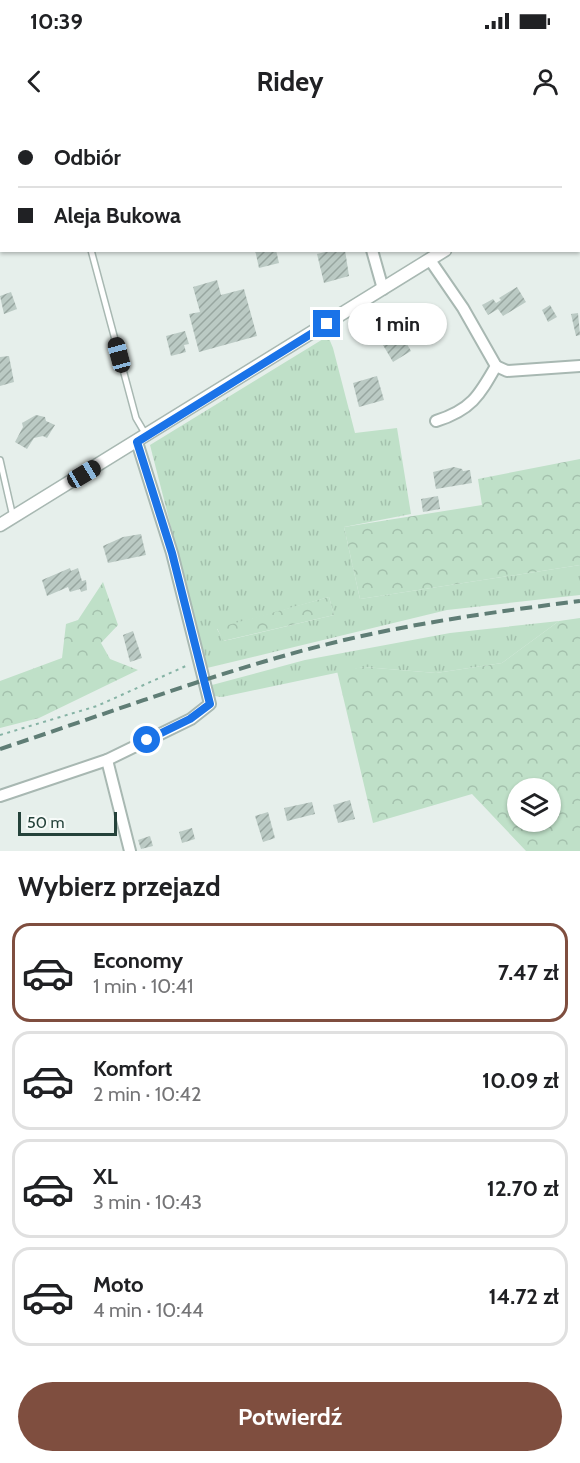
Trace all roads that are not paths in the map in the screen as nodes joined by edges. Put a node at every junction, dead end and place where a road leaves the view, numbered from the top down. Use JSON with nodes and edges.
{"nodes":[{"id":1,"x":92,"y":252,"type":"edge"},
{"id":2,"x":373,"y":252,"type":"edge"},
{"id":3,"x":442,"y":252,"type":"edge"},
{"id":4,"x":430,"y":260,"type":"junction"},
{"id":5,"x":383,"y":289,"type":"junction"},
{"id":6,"x":496,"y":366,"type":"junction"},
{"id":7,"x":580,"y":366,"type":"edge"},
{"id":8,"x":436,"y":421,"type":"dead end"},
{"id":9,"x":142,"y":439,"type":"junction"},
{"id":10,"x":0,"y":460,"type":"edge"},
{"id":11,"x":13,"y":517,"type":"junction"},
{"id":12,"x":0,"y":525,"type":"edge"},
{"id":13,"x":107,"y":760,"type":"junction"},
{"id":14,"x":0,"y":796,"type":"edge"},
{"id":15,"x":130,"y":851,"type":"edge"}],
"edges":[{"from":1,"to":9,"type":"lane"},
{"from":2,"to":5,"type":"street"},
{"from":3,"to":4,"type":"street"},
{"from":4,"to":5,"type":"street"},
{"from":4,"to":6,"type":"street"},
{"from":5,"to":9,"type":"street"},
{"from":6,"to":7,"type":"street"},
{"from":6,"to":8,"type":"street"},
{"from":9,"to":11,"type":"street"},
{"from":9,"to":13,"type":"street"},
{"from":10,"to":11,"type":"lane"},
{"from":11,"to":12,"type":"street"},
{"from":13,"to":14,"type":"street"},
{"from":13,"to":15,"type":"street"}]}
